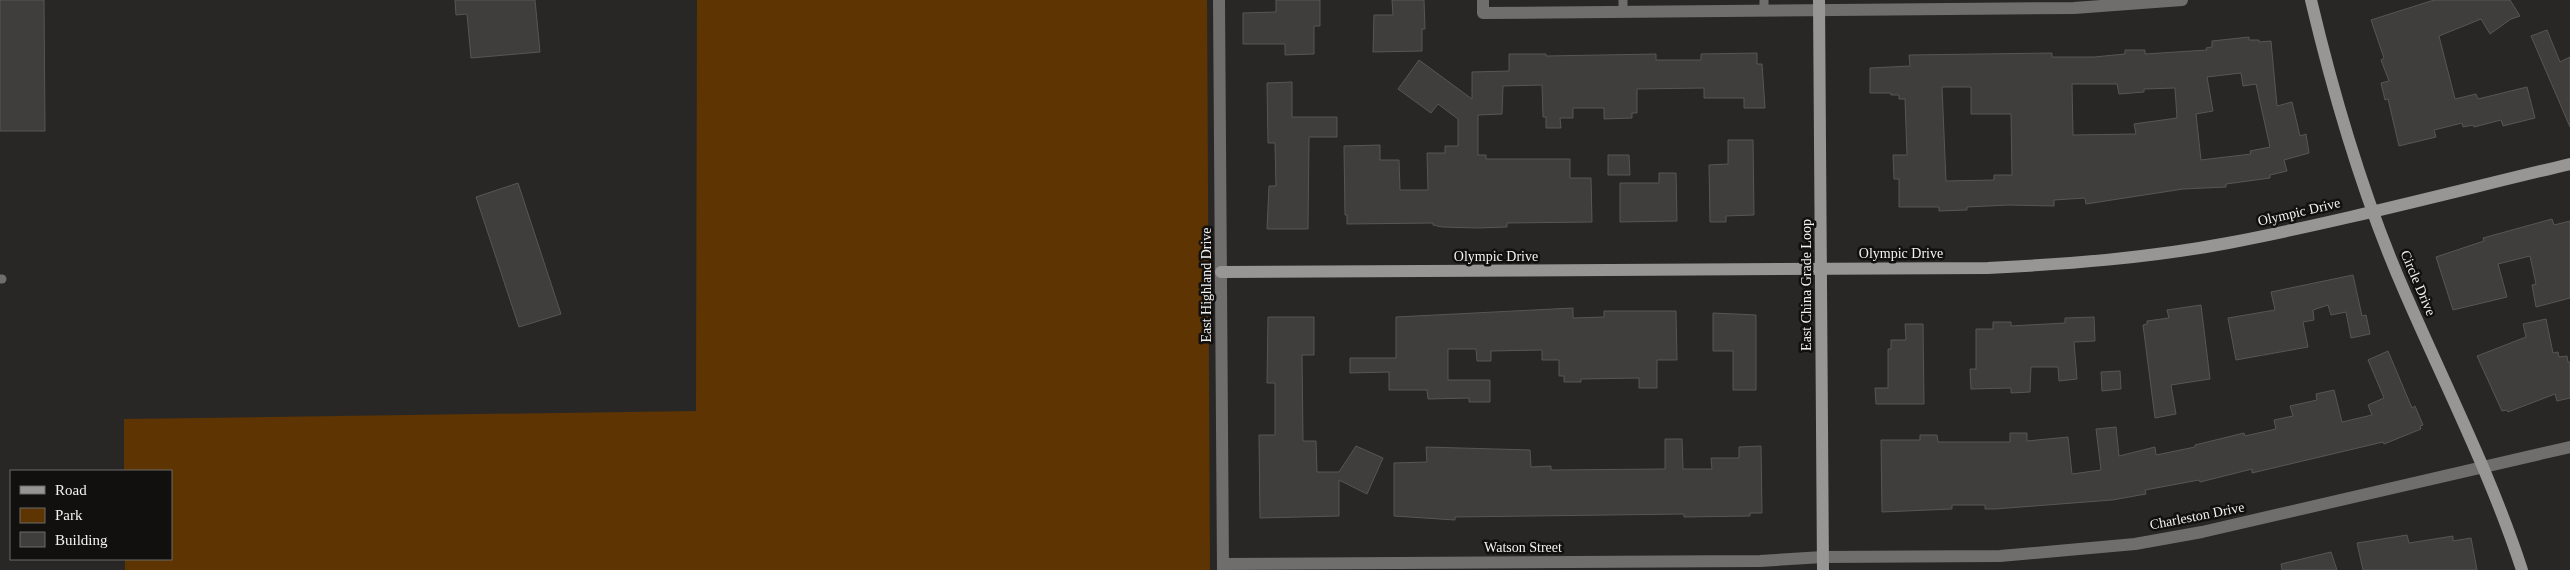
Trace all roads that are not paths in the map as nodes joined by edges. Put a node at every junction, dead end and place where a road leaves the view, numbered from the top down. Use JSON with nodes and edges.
{"nodes":[{"id":1,"x":1219,"y":0,"type":"edge"},
{"id":2,"x":1483,"y":0,"type":"edge"},
{"id":3,"x":2182,"y":0,"type":"edge"},
{"id":4,"x":2311,"y":0,"type":"edge"},
{"id":5,"x":1819,"y":5,"type":"edge"},
{"id":6,"x":1896,"y":5,"type":"edge"},
{"id":7,"x":1623,"y":6,"type":"edge"},
{"id":8,"x":1764,"y":6,"type":"edge"},
{"id":9,"x":2570,"y":164,"type":"edge"},
{"id":10,"x":2372,"y":211,"type":"junction"},
{"id":11,"x":1821,"y":269,"type":"junction"},
{"id":12,"x":1221,"y":272,"type":"junction"},
{"id":13,"x":2570,"y":447,"type":"edge"},
{"id":14,"x":2484,"y":467,"type":"junction"},
{"id":15,"x":1823,"y":564,"type":"edge"},
{"id":16,"x":1223,"y":567,"type":"edge"},
{"id":17,"x":2522,"y":570,"type":"edge"}],
"edges":[{"from":1,"to":12,"type":"street","name":"East Highland Drive"},
{"from":2,"to":7,"type":"street"},
{"from":3,"to":6,"type":"street"},
{"from":4,"to":10,"type":"street","name":"Circle Drive"},
{"from":5,"to":6,"type":"street"},
{"from":5,"to":8,"type":"street"},
{"from":5,"to":11,"type":"street","name":"East China Grade Loop"},
{"from":7,"to":8,"type":"street"},
{"from":9,"to":10,"type":"street","name":"Olympic Drive"},
{"from":10,"to":11,"type":"street","name":"Olympic Drive"},
{"from":10,"to":14,"type":"street","name":"Circle Drive"},
{"from":11,"to":12,"type":"street","name":"Olympic Drive"},
{"from":11,"to":15,"type":"street","name":"East China Grade Loop"},
{"from":12,"to":16,"type":"street","name":"East Highland Drive"},
{"from":13,"to":14,"type":"street","name":"Charleston Drive"},
{"from":14,"to":15,"type":"street","name":"Charleston Drive"},
{"from":14,"to":17,"type":"street","name":"Circle Drive"},
{"from":15,"to":16,"type":"street","name":"Watson Street"}]}
